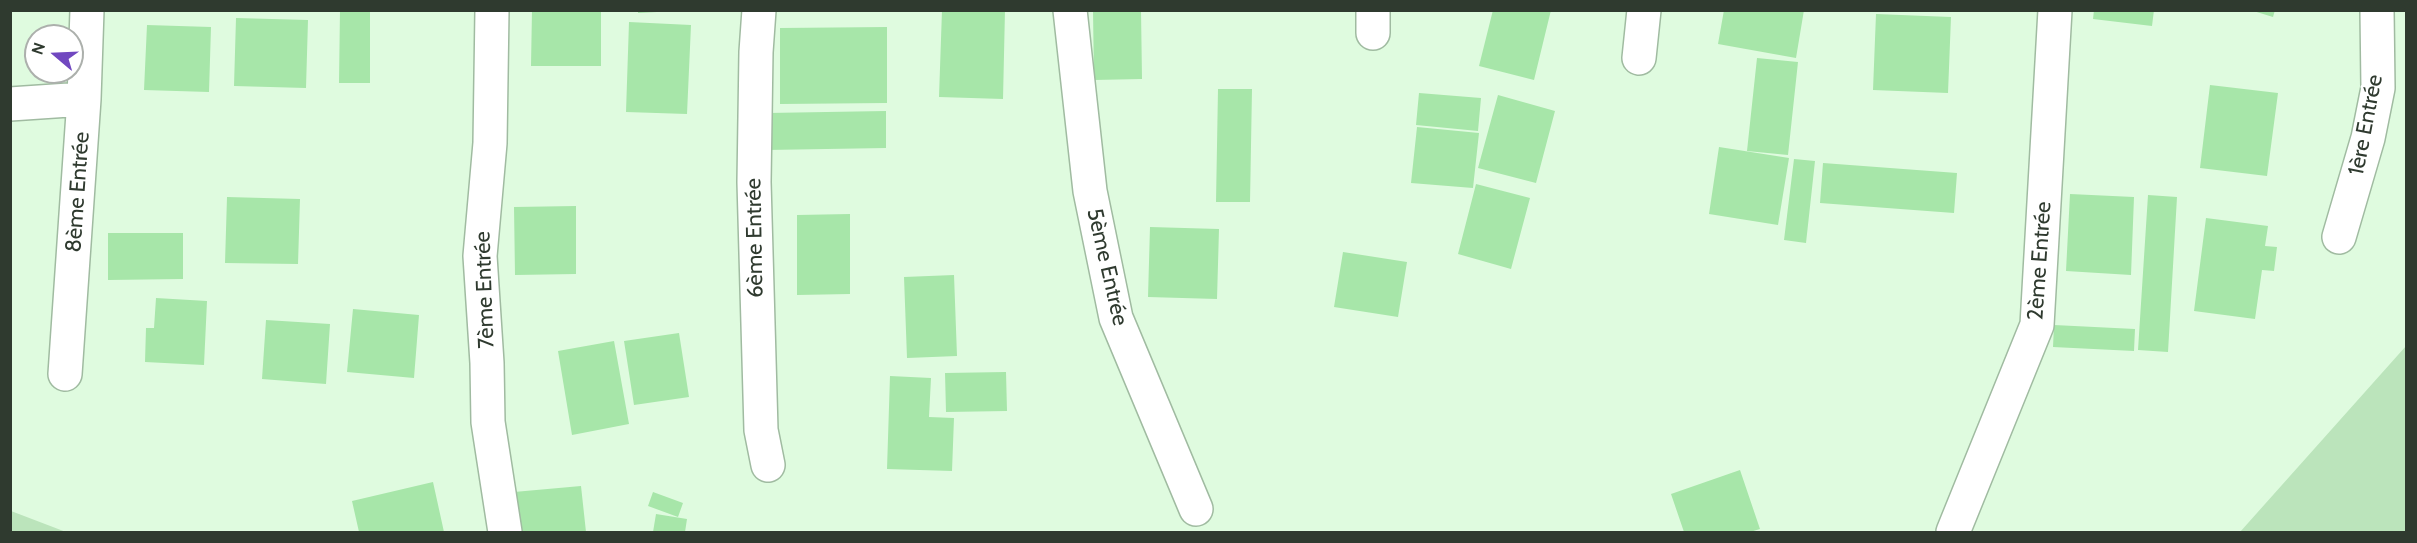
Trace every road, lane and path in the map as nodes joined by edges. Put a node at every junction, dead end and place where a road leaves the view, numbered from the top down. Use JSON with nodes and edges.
{"nodes":[{"id":1,"x":87,"y":10,"type":"edge"},
{"id":2,"x":492,"y":10,"type":"edge"},
{"id":3,"x":759,"y":10,"type":"edge"},
{"id":4,"x":1070,"y":10,"type":"edge"},
{"id":5,"x":1644,"y":10,"type":"edge"},
{"id":6,"x":2055,"y":10,"type":"edge"},
{"id":7,"x":2377,"y":10,"type":"edge"},
{"id":8,"x":1639,"y":58,"type":"dead end"},
{"id":9,"x":84,"y":99,"type":"junction"},
{"id":10,"x":10,"y":104,"type":"edge"},
{"id":11,"x":2339,"y":237,"type":"dead end"},
{"id":12,"x":65,"y":374,"type":"dead end"},
{"id":13,"x":768,"y":465,"type":"dead end"},
{"id":14,"x":1196,"y":509,"type":"dead end"},
{"id":15,"x":505,"y":532,"type":"edge"},
{"id":16,"x":1953,"y":532,"type":"edge"}],
"edges":[{"from":1,"to":9,"type":"street","name":"8ème Entrée"},
{"from":2,"to":15,"type":"street","name":"7ème Entrée"},
{"from":3,"to":13,"type":"street","name":"6ème Entrée"},
{"from":4,"to":14,"type":"street","name":"5ème Entrée"},
{"from":5,"to":8,"type":"street"},
{"from":6,"to":16,"type":"street","name":"2ème Entrée"},
{"from":7,"to":11,"type":"street","name":"1ère Entrée"},
{"from":9,"to":10,"type":"street"},
{"from":9,"to":12,"type":"street","name":"8ème Entrée"}]}
